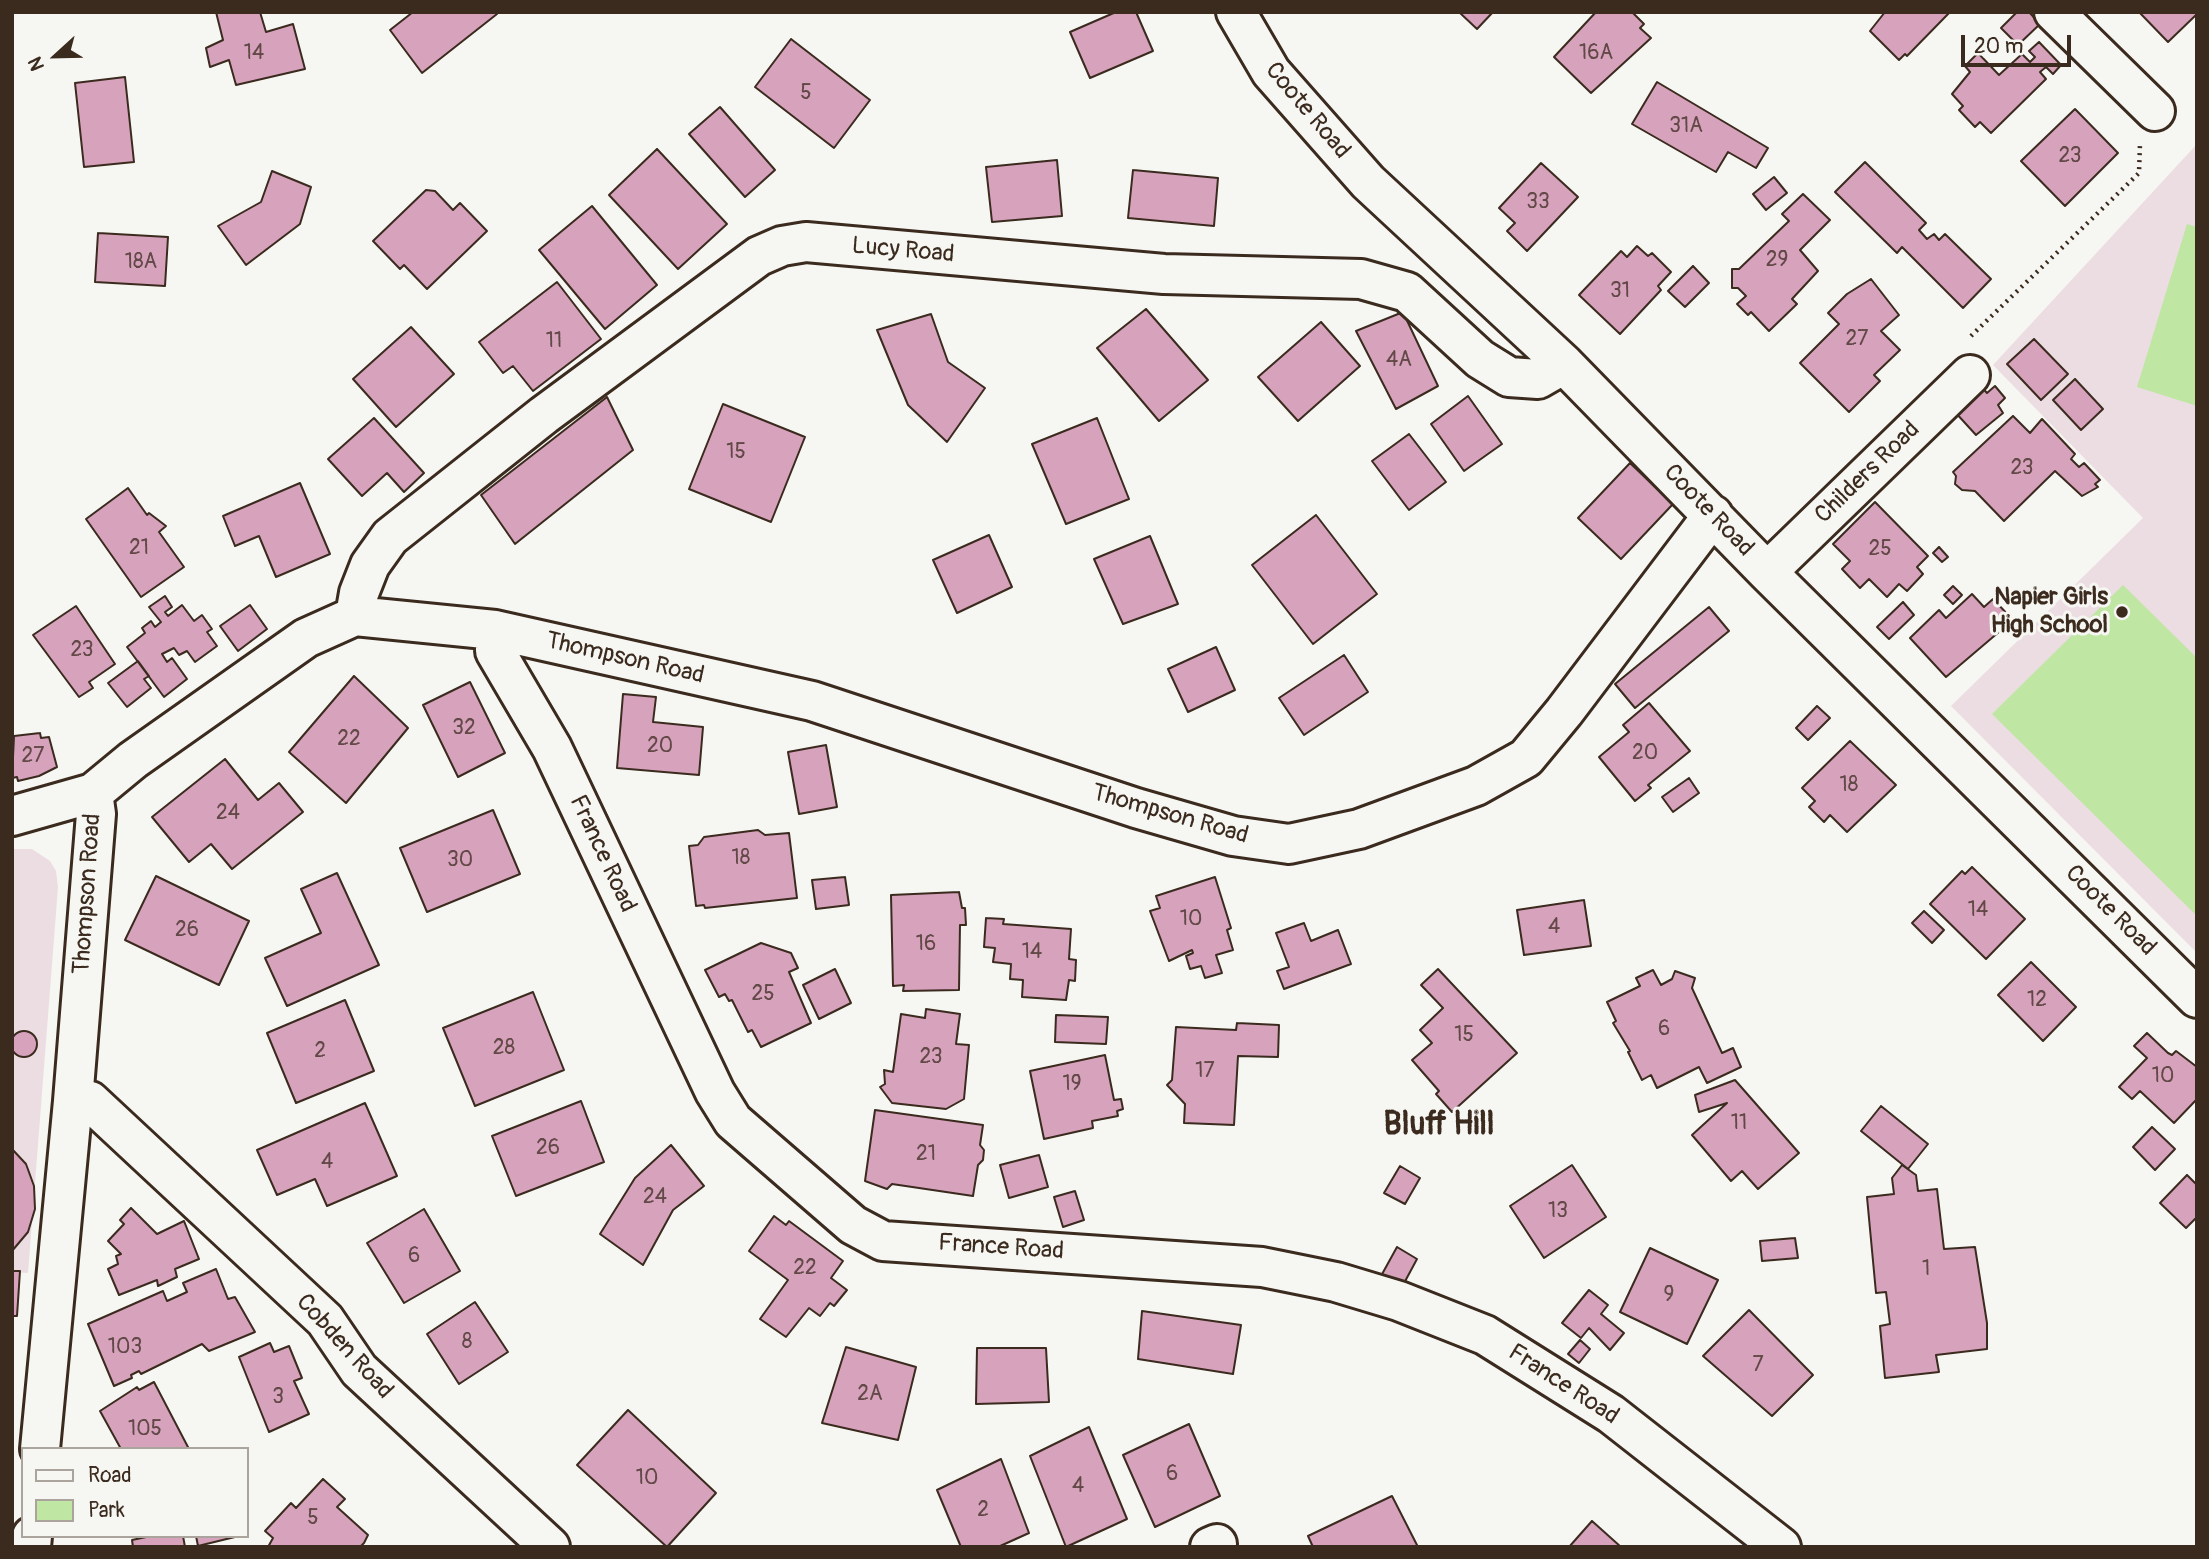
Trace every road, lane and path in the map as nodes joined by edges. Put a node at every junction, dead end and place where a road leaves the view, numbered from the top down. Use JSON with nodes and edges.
{"nodes":[{"id":1,"x":1236,"y":12,"type":"edge"},
{"id":2,"x":2054,"y":12,"type":"edge"},
{"id":3,"x":2155,"y":111,"type":"dead end"},
{"id":4,"x":2139,"y":173,"type":"dead end"},
{"id":5,"x":1969,"y":356,"type":"joint"},
{"id":6,"x":1564,"y":364,"type":"junction"},
{"id":7,"x":1713,"y":515,"type":"junction"},
{"id":8,"x":1767,"y":572,"type":"junction"},
{"id":9,"x":355,"y":616,"type":"junction"},
{"id":10,"x":495,"y":630,"type":"junction"},
{"id":11,"x":93,"y":793,"type":"junction"},
{"id":12,"x":12,"y":816,"type":"edge"},
{"id":13,"x":2197,"y":998,"type":"edge"},
{"id":14,"x":73,"y":1101,"type":"junction"},
{"id":15,"x":40,"y":1447,"type":"edge"},
{"id":16,"x":550,"y":1547,"type":"edge"},
{"id":17,"x":1781,"y":1547,"type":"edge"}],
"edges":[{"from":1,"to":6,"type":"street","name":"Coote Road"},
{"from":2,"to":3,"type":"street"},
{"from":4,"to":5,"type":"path"},
{"from":5,"to":8,"type":"street","name":"Childers Road"},
{"from":6,"to":7,"type":"street","name":"Coote Road"},
{"from":6,"to":9,"type":"street","name":"Lucy Road"},
{"from":7,"to":8,"type":"street","name":"Coote Road"},
{"from":7,"to":10,"type":"street","name":"Thompson Road"},
{"from":8,"to":13,"type":"street","name":"Coote Road"},
{"from":9,"to":10,"type":"street","name":"Thompson Road"},
{"from":9,"to":11,"type":"street","name":"Thompson Road"},
{"from":10,"to":17,"type":"street","name":"France Road"},
{"from":11,"to":12,"type":"street"},
{"from":11,"to":14,"type":"street","name":"Thompson Road"},
{"from":14,"to":15,"type":"street","name":"Thompson Road"},
{"from":14,"to":16,"type":"street","name":"Cobden Road"}]}
